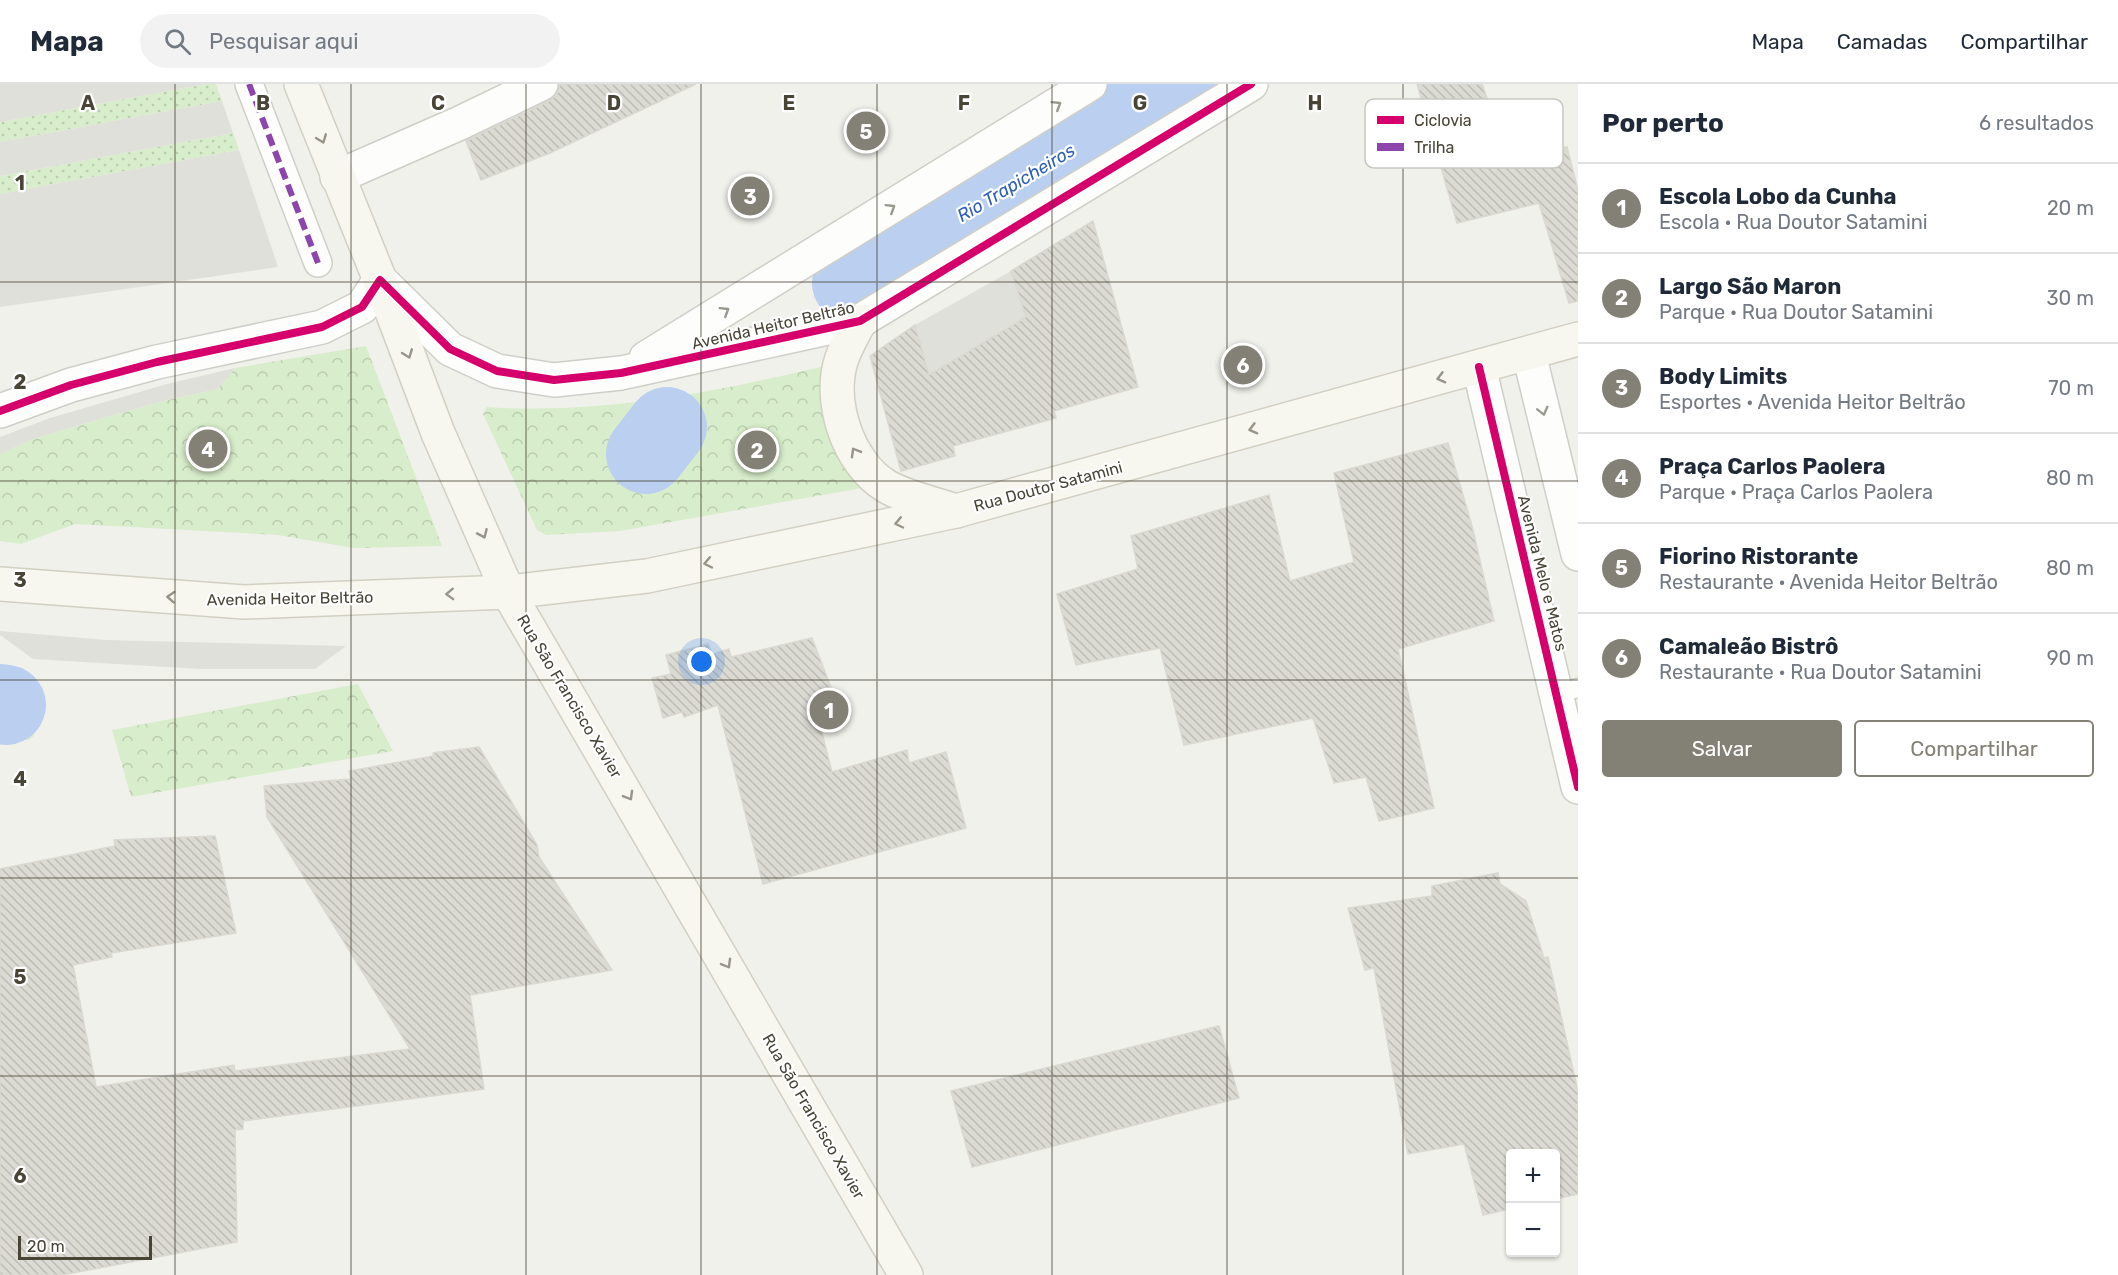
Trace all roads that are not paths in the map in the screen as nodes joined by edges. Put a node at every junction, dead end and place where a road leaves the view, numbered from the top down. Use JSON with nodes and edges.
{"nodes":[{"id":1,"x":249,"y":84,"type":"edge"},
{"id":2,"x":301,"y":84,"type":"edge"},
{"id":3,"x":541,"y":84,"type":"edge"},
{"id":4,"x":1090,"y":84,"type":"edge"},
{"id":5,"x":1251,"y":84,"type":"edge"},
{"id":6,"x":337,"y":177,"type":"junction"},
{"id":7,"x":318,"y":263,"type":"dead end"},
{"id":8,"x":380,"y":279,"type":"junction"},
{"id":9,"x":860,"y":321,"type":"junction"},
{"id":10,"x":1578,"y":339,"type":"edge"},
{"id":11,"x":1529,"y":354,"type":"junction"},
{"id":12,"x":1479,"y":367,"type":"junction"},
{"id":13,"x":621,"y":373,"type":"junction"},
{"id":14,"x":0,"y":411,"type":"edge"},
{"id":15,"x":956,"y":512,"type":"junction"},
{"id":16,"x":1578,"y":554,"type":"edge"},
{"id":17,"x":0,"y":584,"type":"edge"},
{"id":18,"x":508,"y":592,"type":"junction"},
{"id":19,"x":1568,"y":690,"type":"edge"},
{"id":20,"x":1578,"y":787,"type":"edge"},
{"id":21,"x":906,"y":1275,"type":"edge"}],
"edges":[{"from":1,"to":7,"type":"street"},
{"from":2,"to":6,"type":"main road","name":"Rua São Francisco Xavier","one_way":true},
{"from":3,"to":6,"type":"street"},
{"from":13,"to":4,"type":"street","name":"Avenida Heitor Beltrão","one_way":true},
{"from":5,"to":9,"type":"street","name":"Avenida Heitor Beltrão"},
{"from":6,"to":8,"type":"main road","name":"Rua São Francisco Xavier"},
{"from":8,"to":13,"type":"street","name":"Avenida Heitor Beltrão"},
{"from":8,"to":14,"type":"street"},
{"from":8,"to":18,"type":"main road","name":"Rua São Francisco Xavier","one_way":true},
{"from":9,"to":13,"type":"street","name":"Avenida Heitor Beltrão"},
{"from":15,"to":9,"type":"main road","one_way":true},
{"from":10,"to":11,"type":"main road","name":"Rua Doutor Satamini"},
{"from":11,"to":12,"type":"main road","name":"Rua Doutor Satamini"},
{"from":11,"to":16,"type":"street","one_way":true},
{"from":12,"to":15,"type":"main road","name":"Rua Doutor Satamini","one_way":true},
{"from":12,"to":19,"type":"street","name":"Avenida Melo e Matos"},
{"from":15,"to":18,"type":"main road","name":"Rua Doutor Satamini","one_way":true},
{"from":18,"to":17,"type":"main road","name":"Avenida Heitor Beltrão","one_way":true},
{"from":18,"to":21,"type":"main road","name":"Rua São Francisco Xavier","one_way":true},
{"from":19,"to":20,"type":"street","name":"Avenida Melo e Matos"}]}
